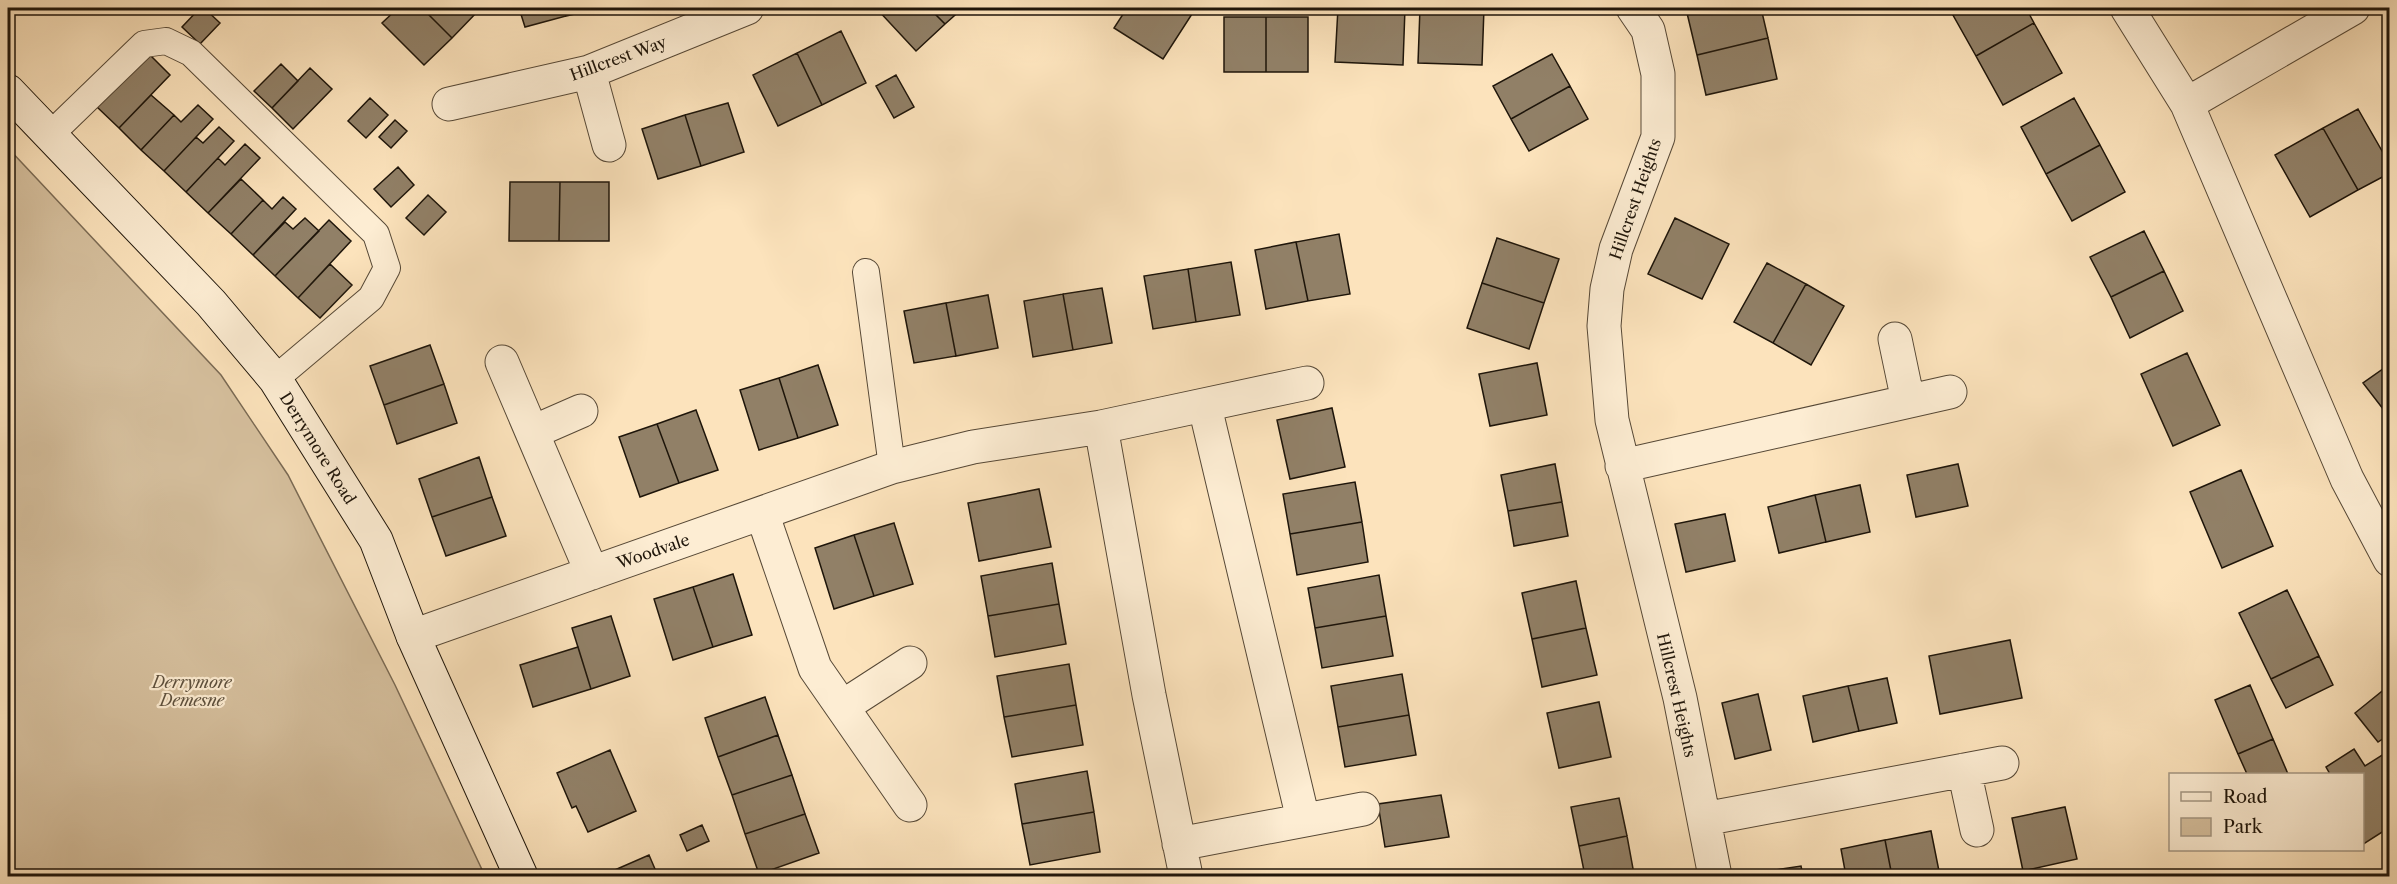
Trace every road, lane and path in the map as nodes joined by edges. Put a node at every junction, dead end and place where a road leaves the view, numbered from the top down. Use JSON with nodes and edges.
{"nodes":[{"id":1,"x":747,"y":8,"type":"edge"},
{"id":2,"x":1633,"y":8,"type":"edge"},
{"id":3,"x":2127,"y":8,"type":"edge"},
{"id":4,"x":2353,"y":8,"type":"edge"},
{"id":5,"x":589,"y":72,"type":"junction"},
{"id":6,"x":8,"y":91,"type":"edge"},
{"id":7,"x":449,"y":104,"type":"dead end"},
{"id":8,"x":2187,"y":104,"type":"junction"},
{"id":9,"x":51,"y":134,"type":"junction"},
{"id":10,"x":609,"y":145,"type":"dead end"},
{"id":11,"x":866,"y":272,"type":"dead end"},
{"id":12,"x":1895,"y":339,"type":"dead end"},
{"id":13,"x":502,"y":362,"type":"dead end"},
{"id":14,"x":275,"y":379,"type":"junction"},
{"id":15,"x":1307,"y":383,"type":"dead end"},
{"id":16,"x":1950,"y":392,"type":"dead end"},
{"id":17,"x":1908,"y":401,"type":"junction"},
{"id":18,"x":1205,"y":407,"type":"junction"},
{"id":19,"x":581,"y":411,"type":"dead end"},
{"id":20,"x":1101,"y":428,"type":"junction"},
{"id":21,"x":533,"y":432,"type":"junction"},
{"id":22,"x":1622,"y":466,"type":"junction"},
{"id":23,"x":892,"y":467,"type":"junction"},
{"id":24,"x":762,"y":513,"type":"junction"},
{"id":25,"x":2390,"y":560,"type":"edge"},
{"id":26,"x":592,"y":573,"type":"junction"},
{"id":27,"x":413,"y":636,"type":"junction"},
{"id":28,"x":910,"y":663,"type":"dead end"},
{"id":29,"x":842,"y":707,"type":"junction"},
{"id":30,"x":2002,"y":763,"type":"dead end"},
{"id":31,"x":1964,"y":770,"type":"junction"},
{"id":32,"x":910,"y":805,"type":"dead end"},
{"id":33,"x":1363,"y":809,"type":"dead end"},
{"id":34,"x":1303,"y":819,"type":"junction"},
{"id":35,"x":1704,"y":819,"type":"junction"},
{"id":36,"x":1977,"y":830,"type":"dead end"},
{"id":37,"x":1179,"y":844,"type":"junction"},
{"id":38,"x":521,"y":876,"type":"edge"},
{"id":39,"x":1186,"y":876,"type":"edge"},
{"id":40,"x":1715,"y":876,"type":"edge"}],
"edges":[{"from":1,"to":5,"type":"street","name":"Hillcrest Way"},
{"from":2,"to":22,"type":"street","name":"Hillcrest Heights"},
{"from":3,"to":8,"type":"street"},
{"from":4,"to":8,"type":"street"},
{"from":5,"to":7,"type":"street","name":"Hillcrest Way"},
{"from":5,"to":10,"type":"street"},
{"from":6,"to":9,"type":"street","name":"Derrymore Road"},
{"from":8,"to":25,"type":"street"},
{"from":9,"to":14,"type":"street","name":"Derrymore Road"},
{"from":9,"to":14,"type":"lane"},
{"from":11,"to":23,"type":"lane"},
{"from":12,"to":17,"type":"street"},
{"from":13,"to":21,"type":"street"},
{"from":14,"to":27,"type":"street","name":"Derrymore Road"},
{"from":15,"to":18,"type":"street","name":"Woodvale"},
{"from":16,"to":17,"type":"street"},
{"from":17,"to":22,"type":"street"},
{"from":18,"to":20,"type":"street","name":"Woodvale"},
{"from":18,"to":34,"type":"street"},
{"from":19,"to":21,"type":"street"},
{"from":20,"to":23,"type":"street","name":"Woodvale"},
{"from":20,"to":37,"type":"street"},
{"from":21,"to":26,"type":"street"},
{"from":22,"to":35,"type":"street","name":"Hillcrest Heights"},
{"from":23,"to":24,"type":"street","name":"Woodvale"},
{"from":24,"to":26,"type":"street","name":"Woodvale"},
{"from":24,"to":29,"type":"street"},
{"from":26,"to":27,"type":"street","name":"Woodvale"},
{"from":27,"to":38,"type":"street","name":"Derrymore Road"},
{"from":28,"to":29,"type":"street"},
{"from":29,"to":32,"type":"street"},
{"from":30,"to":31,"type":"street"},
{"from":31,"to":35,"type":"street"},
{"from":31,"to":36,"type":"street"},
{"from":33,"to":34,"type":"street"},
{"from":34,"to":37,"type":"street"},
{"from":35,"to":40,"type":"street","name":"Hillcrest Heights"},
{"from":37,"to":39,"type":"street"}]}
